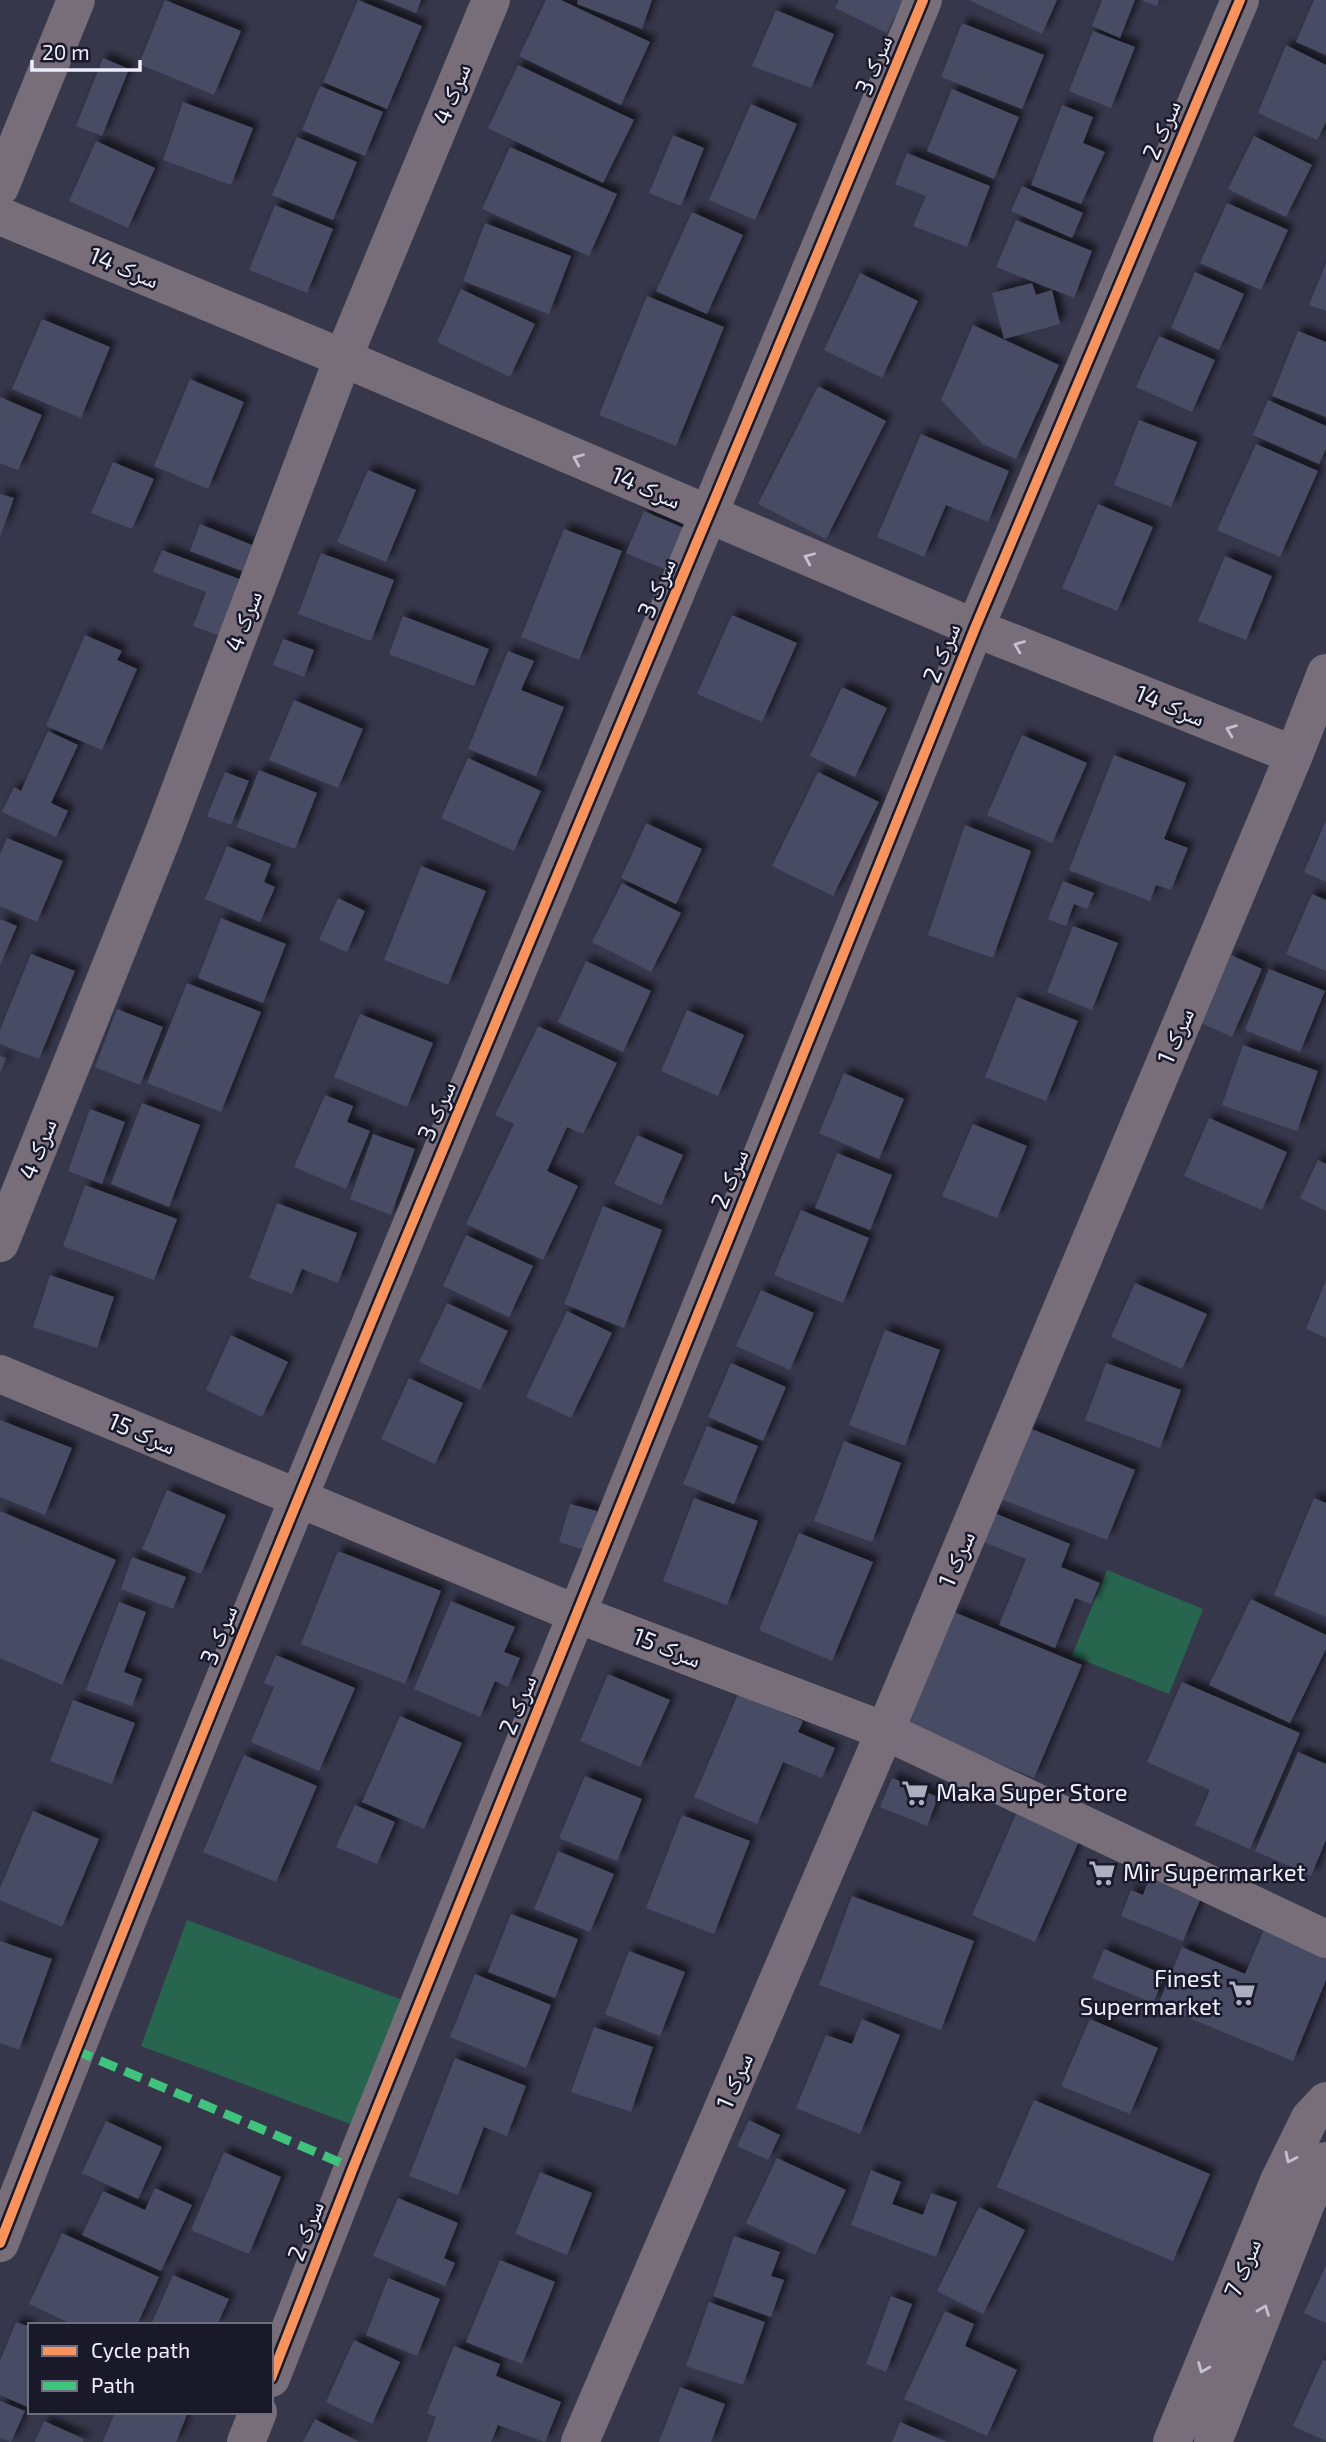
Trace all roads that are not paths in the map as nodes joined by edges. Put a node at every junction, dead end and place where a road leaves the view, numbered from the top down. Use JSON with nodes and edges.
{"nodes":[{"id":1,"x":76,"y":0,"type":"edge"},
{"id":2,"x":491,"y":0,"type":"edge"},
{"id":3,"x":923,"y":0,"type":"edge"},
{"id":4,"x":1240,"y":0,"type":"edge"},
{"id":5,"x":0,"y":187,"type":"edge"},
{"id":6,"x":0,"y":216,"type":"edge"},
{"id":7,"x":343,"y":358,"type":"junction"},
{"id":8,"x":710,"y":516,"type":"junction"},
{"id":9,"x":975,"y":628,"type":"junction"},
{"id":10,"x":1326,"y":673,"type":"edge"},
{"id":11,"x":1294,"y":755,"type":"junction"},
{"id":12,"x":0,"y":1243,"type":"edge"},
{"id":13,"x":0,"y":1374,"type":"edge"},
{"id":14,"x":297,"y":1498,"type":"junction"},
{"id":15,"x":577,"y":1614,"type":"junction"},
{"id":16,"x":885,"y":1731,"type":"junction"},
{"id":17,"x":1326,"y":1939,"type":"edge"},
{"id":18,"x":1326,"y":2101,"type":"edge"},
{"id":19,"x":1326,"y":2161,"type":"edge"},
{"id":20,"x":0,"y":2243,"type":"edge"},
{"id":21,"x":273,"y":2373,"type":"edge"},
{"id":22,"x":257,"y":2414,"type":"edge"},
{"id":23,"x":246,"y":2442,"type":"edge"},
{"id":24,"x":580,"y":2442,"type":"edge"},
{"id":25,"x":1172,"y":2442,"type":"edge"},
{"id":26,"x":1213,"y":2442,"type":"edge"}],
"edges":[{"from":1,"to":5,"type":"street"},
{"from":2,"to":7,"type":"street","name":"سرک 4"},
{"from":3,"to":8,"type":"street","name":"سرک 3"},
{"from":4,"to":9,"type":"street","name":"سرک 2"},
{"from":6,"to":7,"type":"street","name":"سرک 14"},
{"from":8,"to":7,"type":"street","name":"سرک 14","one_way":true},
{"from":7,"to":12,"type":"street","name":"سرک 4"},
{"from":9,"to":8,"type":"street","name":"سرک 14","one_way":true},
{"from":8,"to":14,"type":"street","name":"سرک 3"},
{"from":11,"to":9,"type":"street","name":"سرک 14","one_way":true},
{"from":9,"to":15,"type":"street","name":"سرک 2"},
{"from":10,"to":11,"type":"street","name":"سرک 1"},
{"from":11,"to":16,"type":"street","name":"سرک 1"},
{"from":13,"to":14,"type":"street","name":"سرک 15"},
{"from":14,"to":15,"type":"street","name":"سرک 15"},
{"from":14,"to":20,"type":"street","name":"سرک 3"},
{"from":15,"to":16,"type":"street","name":"سرک 15"},
{"from":15,"to":21,"type":"street","name":"سرک 2"},
{"from":16,"to":17,"type":"street","name":"سرک 15"},
{"from":16,"to":24,"type":"street","name":"سرک 1"},
{"from":18,"to":25,"type":"street","name":"سرک 7","one_way":true},
{"from":26,"to":19,"type":"street","name":"سرک 7","one_way":true},
{"from":22,"to":23,"type":"street"}]}
